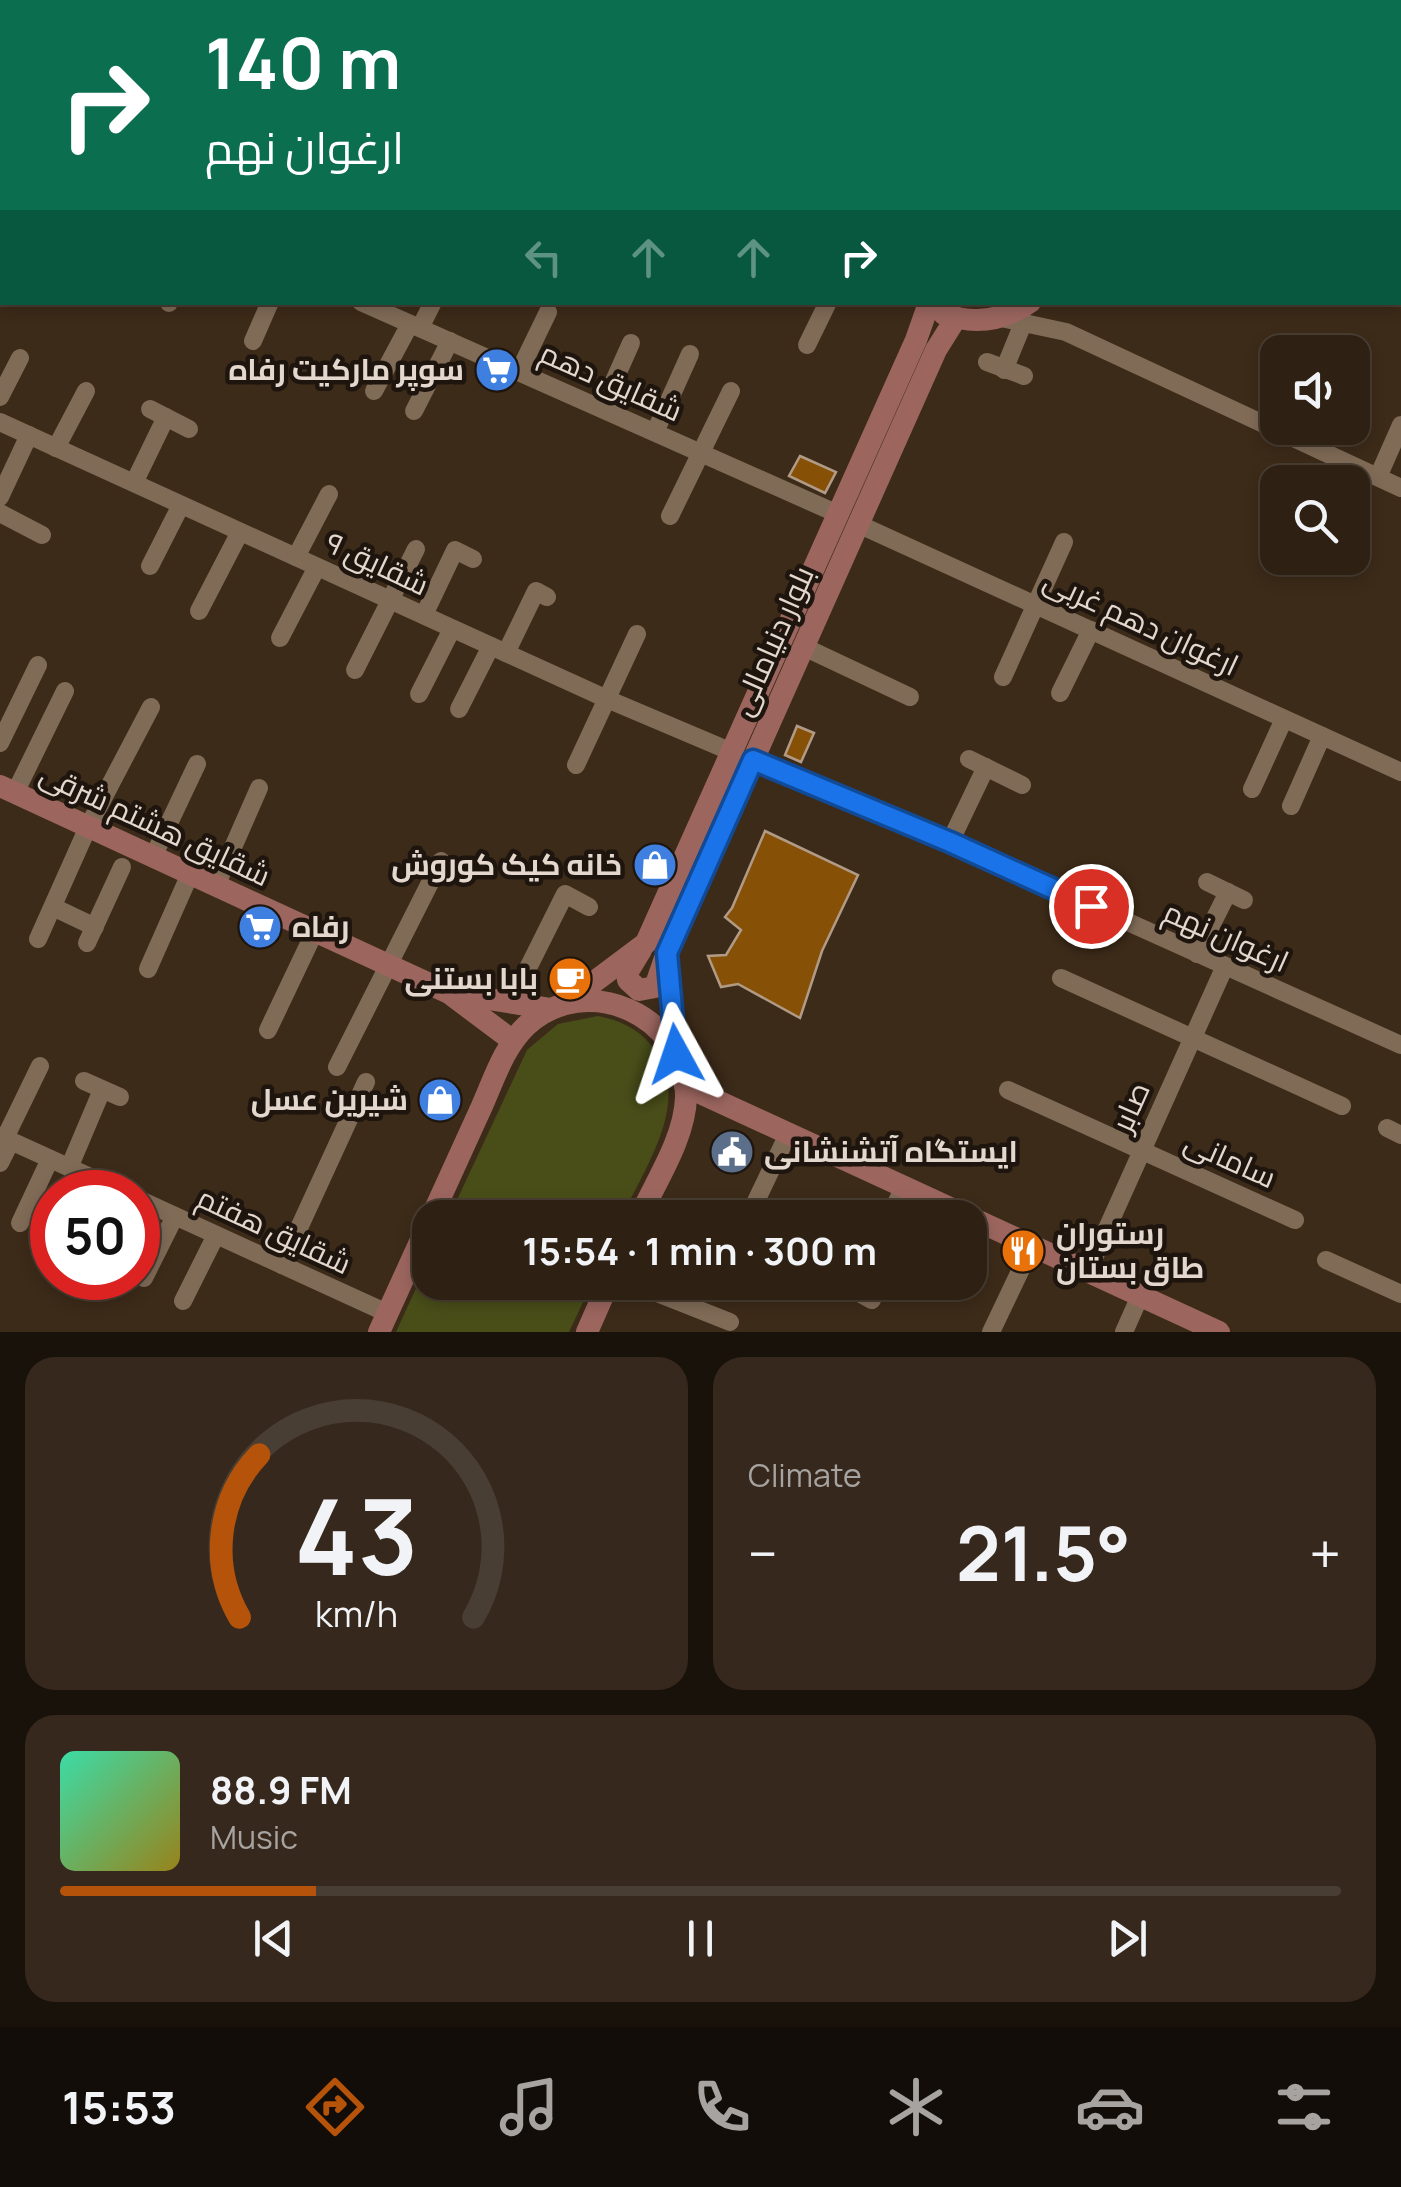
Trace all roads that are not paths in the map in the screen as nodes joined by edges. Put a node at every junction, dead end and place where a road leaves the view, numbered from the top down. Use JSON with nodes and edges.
{"nodes":[{"id":1,"x":269,"y":305,"type":"edge"},
{"id":2,"x":368,"y":305,"type":"edge"},
{"id":3,"x":431,"y":305,"type":"edge"},
{"id":4,"x":826,"y":305,"type":"edge"},
{"id":5,"x":926,"y":305,"type":"edge"},
{"id":6,"x":928,"y":305,"type":"edge"},
{"id":7,"x":548,"y":312,"type":"dead end"},
{"id":8,"x":1019,"y":314,"type":"edge"},
{"id":9,"x":956,"y":318,"type":"junction"},
{"id":10,"x":415,"y":326,"type":"junction"},
{"id":11,"x":253,"y":341,"type":"dead end"},
{"id":12,"x":450,"y":342,"type":"junction"},
{"id":13,"x":632,"y":344,"type":"dead end"},
{"id":14,"x":806,"y":345,"type":"dead end"},
{"id":15,"x":690,"y":354,"type":"dead end"},
{"id":16,"x":20,"y":358,"type":"dead end"},
{"id":17,"x":986,"y":362,"type":"dead end"},
{"id":18,"x":1004,"y":370,"type":"junction"},
{"id":19,"x":519,"y":372,"type":"junction"},
{"id":20,"x":1024,"y":376,"type":"dead end"},
{"id":21,"x":731,"y":391,"type":"dead end"},
{"id":22,"x":86,"y":392,"type":"dead end"},
{"id":23,"x":374,"y":392,"type":"dead end"},
{"id":24,"x":0,"y":397,"type":"edge"},
{"id":25,"x":602,"y":408,"type":"junction"},
{"id":26,"x":414,"y":411,"type":"dead end"},
{"id":27,"x":0,"y":422,"type":"edge"},
{"id":28,"x":1401,"y":425,"type":"edge"},
{"id":29,"x":189,"y":428,"type":"dead end"},
{"id":30,"x":655,"y":432,"type":"junction"},
{"id":31,"x":29,"y":435,"type":"junction"},
{"id":32,"x":56,"y":448,"type":"junction"},
{"id":33,"x":702,"y":452,"type":"junction"},
{"id":34,"x":1378,"y":477,"type":"junction"},
{"id":35,"x":134,"y":484,"type":"junction"},
{"id":36,"x":1401,"y":488,"type":"edge"},
{"id":37,"x":328,"y":494,"type":"dead end"},
{"id":38,"x":0,"y":497,"type":"edge"},
{"id":39,"x":181,"y":505,"type":"junction"},
{"id":40,"x":0,"y":513,"type":"edge"},
{"id":41,"x":670,"y":516,"type":"dead end"},
{"id":42,"x":848,"y":519,"type":"junction"},
{"id":43,"x":240,"y":532,"type":"junction"},
{"id":44,"x":42,"y":534,"type":"dead end"},
{"id":45,"x":1064,"y":542,"type":"dead end"},
{"id":46,"x":416,"y":549,"type":"dead end"},
{"id":47,"x":296,"y":557,"type":"junction"},
{"id":48,"x":473,"y":560,"type":"dead end"},
{"id":49,"x":150,"y":566,"type":"dead end"},
{"id":50,"x":317,"y":567,"type":"junction"},
{"id":51,"x":547,"y":598,"type":"dead end"},
{"id":52,"x":389,"y":600,"type":"junction"},
{"id":53,"x":1035,"y":604,"type":"junction"},
{"id":54,"x":200,"y":610,"type":"dead end"},
{"id":55,"x":424,"y":616,"type":"junction"},
{"id":56,"x":452,"y":628,"type":"junction"},
{"id":57,"x":1091,"y":630,"type":"junction"},
{"id":58,"x":638,"y":634,"type":"dead end"},
{"id":59,"x":280,"y":638,"type":"dead end"},
{"id":60,"x":804,"y":647,"type":"junction"},
{"id":61,"x":498,"y":650,"type":"junction"},
{"id":62,"x":38,"y":665,"type":"dead end"},
{"id":63,"x":354,"y":670,"type":"dead end"},
{"id":64,"x":1003,"y":678,"type":"dead end"},
{"id":65,"x":65,"y":692,"type":"dead end"},
{"id":66,"x":1060,"y":693,"type":"dead end"},
{"id":67,"x":419,"y":694,"type":"dead end"},
{"id":68,"x":910,"y":697,"type":"dead end"},
{"id":69,"x":607,"y":699,"type":"junction"},
{"id":70,"x":151,"y":707,"type":"dead end"},
{"id":71,"x":459,"y":709,"type":"dead end"},
{"id":72,"x":1284,"y":719,"type":"junction"},
{"id":73,"x":1322,"y":736,"type":"junction"},
{"id":74,"x":0,"y":743,"type":"edge"},
{"id":75,"x":742,"y":756,"type":"junction"},
{"id":76,"x":197,"y":764,"type":"dead end"},
{"id":77,"x":576,"y":765,"type":"dead end"},
{"id":78,"x":1401,"y":772,"type":"edge"},
{"id":79,"x":1022,"y":785,"type":"dead end"},
{"id":80,"x":259,"y":788,"type":"dead end"},
{"id":81,"x":1252,"y":788,"type":"dead end"},
{"id":82,"x":8,"y":790,"type":"edge"},
{"id":83,"x":1291,"y":806,"type":"dead end"},
{"id":84,"x":88,"y":827,"type":"junction"},
{"id":85,"x":950,"y":842,"type":"junction"},
{"id":86,"x":153,"y":856,"type":"junction"},
{"id":87,"x":441,"y":861,"type":"dead end"},
{"id":88,"x":122,"y":867,"type":"dead end"},
{"id":89,"x":190,"y":874,"type":"junction"},
{"id":90,"x":1207,"y":882,"type":"dead end"},
{"id":91,"x":216,"y":886,"type":"junction"},
{"id":92,"x":53,"y":907,"type":"junction"},
{"id":93,"x":588,"y":908,"type":"dead end"},
{"id":94,"x":315,"y":931,"type":"junction"},
{"id":95,"x":38,"y":938,"type":"dead end"},
{"id":96,"x":656,"y":948,"type":"junction"},
{"id":97,"x":1197,"y":954,"type":"junction"},
{"id":98,"x":388,"y":965,"type":"junction"},
{"id":99,"x":1225,"y":966,"type":"junction"},
{"id":100,"x":148,"y":969,"type":"dead end"},
{"id":101,"x":1061,"y":978,"type":"dead end"},
{"id":102,"x":449,"y":993,"type":"junction"},
{"id":103,"x":510,"y":1004,"type":"junction"},
{"id":104,"x":558,"y":1006,"type":"junction"},
{"id":105,"x":268,"y":1030,"type":"dead end"},
{"id":106,"x":1192,"y":1038,"type":"junction"},
{"id":107,"x":514,"y":1041,"type":"junction"},
{"id":108,"x":1401,"y":1045,"type":"edge"},
{"id":109,"x":676,"y":1054,"type":"junction"},
{"id":110,"x":40,"y":1066,"type":"dead end"},
{"id":111,"x":337,"y":1068,"type":"dead end"},
{"id":112,"x":84,"y":1081,"type":"dead end"},
{"id":113,"x":366,"y":1082,"type":"dead end"},
{"id":114,"x":686,"y":1086,"type":"junction"},
{"id":115,"x":1008,"y":1090,"type":"dead end"},
{"id":116,"x":1342,"y":1106,"type":"dead end"},
{"id":117,"x":788,"y":1134,"type":"junction"},
{"id":118,"x":5,"y":1139,"type":"edge"},
{"id":119,"x":1142,"y":1150,"type":"junction"},
{"id":120,"x":50,"y":1159,"type":"junction"},
{"id":121,"x":0,"y":1163,"type":"edge"},
{"id":122,"x":69,"y":1168,"type":"junction"},
{"id":123,"x":71,"y":1170,"type":"edge"},
{"id":124,"x":904,"y":1187,"type":"junction"},
{"id":125,"x":440,"y":1200,"type":"edge"},
{"id":126,"x":647,"y":1200,"type":"edge"},
{"id":127,"x":757,"y":1200,"type":"edge"},
{"id":128,"x":897,"y":1200,"type":"edge"},
{"id":129,"x":160,"y":1209,"type":"edge"},
{"id":130,"x":175,"y":1216,"type":"junction"},
{"id":131,"x":1295,"y":1220,"type":"dead end"},
{"id":132,"x":20,"y":1222,"type":"dead end"},
{"id":133,"x":216,"y":1235,"type":"junction"},
{"id":134,"x":160,"y":1246,"type":"edge"},
{"id":135,"x":1032,"y":1246,"type":"junction"},
{"id":136,"x":412,"y":1260,"type":"edge"},
{"id":137,"x":1326,"y":1260,"type":"dead end"},
{"id":138,"x":282,"y":1265,"type":"junction"},
{"id":139,"x":1088,"y":1271,"type":"junction"},
{"id":140,"x":1401,"y":1294,"type":"edge"},
{"id":141,"x":1140,"y":1296,"type":"junction"},
{"id":142,"x":601,"y":1300,"type":"edge"},
{"id":143,"x":674,"y":1300,"type":"edge"},
{"id":144,"x":183,"y":1301,"type":"dead end"},
{"id":145,"x":730,"y":1322,"type":"dead end"},
{"id":146,"x":383,"y":1323,"type":"edge"},
{"id":147,"x":1208,"y":1330,"type":"edge"},
{"id":148,"x":586,"y":1332,"type":"edge"},
{"id":149,"x":991,"y":1332,"type":"edge"},
{"id":150,"x":1124,"y":1332,"type":"edge"}],
"edges":[{"from":1,"to":11,"type":"street"},
{"from":2,"to":10,"type":"street","name":"شقایق دهم"},
{"from":3,"to":10,"type":"street"},
{"from":4,"to":14,"type":"street"},
{"from":5,"to":42,"type":"main road","name":"بلوار دنیامالی"},
{"from":6,"to":9,"type":"main road"},
{"from":7,"to":19,"type":"street"},
{"from":8,"to":9,"type":"main road"},
{"from":8,"to":18,"type":"street"},
{"from":8,"to":34,"type":"street"},
{"from":9,"to":42,"type":"main road","name":"بلوار دنیامالی"},
{"from":10,"to":12,"type":"street","name":"شقایق دهم"},
{"from":10,"to":23,"type":"street"},
{"from":12,"to":19,"type":"street","name":"شقایق دهم"},
{"from":12,"to":26,"type":"street"},
{"from":13,"to":25,"type":"street"},
{"from":15,"to":30,"type":"street"},
{"from":16,"to":24,"type":"street"},
{"from":17,"to":18,"type":"street"},
{"from":18,"to":20,"type":"street"},
{"from":19,"to":25,"type":"street","name":"شقایق دهم"},
{"from":21,"to":33,"type":"street"},
{"from":22,"to":32,"type":"street"},
{"from":25,"to":30,"type":"street","name":"شقایق دهم"},
{"from":27,"to":31,"type":"street","name":"شقایق ۹"},
{"from":28,"to":34,"type":"street"},
{"from":29,"to":35,"type":"street"},
{"from":30,"to":33,"type":"street","name":"شقایق دهم"},
{"from":31,"to":32,"type":"street","name":"شقایق ۹"},
{"from":31,"to":38,"type":"street"},
{"from":32,"to":35,"type":"street","name":"شقایق ۹"},
{"from":33,"to":41,"type":"street"},
{"from":33,"to":42,"type":"street","name":"شقایق دهم"},
{"from":34,"to":36,"type":"street"},
{"from":35,"to":39,"type":"street","name":"شقایق ۹"},
{"from":37,"to":47,"type":"street"},
{"from":39,"to":43,"type":"street","name":"شقایق ۹"},
{"from":39,"to":49,"type":"street"},
{"from":40,"to":44,"type":"street"},
{"from":42,"to":53,"type":"street","name":"ارغوان دهم غربی"},
{"from":42,"to":60,"type":"main road","name":"بلوار دنیامالی"},
{"from":42,"to":75,"type":"main road","name":"بلوار دنیامالی"},
{"from":43,"to":47,"type":"street","name":"شقایق ۹"},
{"from":43,"to":54,"type":"street"},
{"from":45,"to":53,"type":"street"},
{"from":46,"to":52,"type":"street"},
{"from":47,"to":50,"type":"street","name":"شقایق ۹"},
{"from":48,"to":55,"type":"street"},
{"from":50,"to":52,"type":"street","name":"شقایق ۹"},
{"from":50,"to":59,"type":"street"},
{"from":51,"to":61,"type":"street"},
{"from":52,"to":55,"type":"street","name":"شقایق ۹"},
{"from":52,"to":63,"type":"street"},
{"from":53,"to":57,"type":"street","name":"ارغوان دهم غربی"},
{"from":53,"to":64,"type":"street"},
{"from":55,"to":56,"type":"street","name":"شقایق ۹"},
{"from":56,"to":61,"type":"street","name":"شقایق ۹"},
{"from":56,"to":67,"type":"street"},
{"from":57,"to":66,"type":"street"},
{"from":57,"to":72,"type":"street","name":"ارغوان دهم غربی"},
{"from":58,"to":69,"type":"street"},
{"from":60,"to":68,"type":"street"},
{"from":60,"to":75,"type":"main road","name":"بلوار دنیامالی"},
{"from":61,"to":69,"type":"street","name":"شقایق ۹"},
{"from":61,"to":71,"type":"street"},
{"from":62,"to":74,"type":"street"},
{"from":65,"to":82,"type":"street"},
{"from":69,"to":75,"type":"street","name":"شقایق ۹"},
{"from":69,"to":77,"type":"street"},
{"from":70,"to":84,"type":"street"},
{"from":72,"to":73,"type":"street","name":"ارغوان دهم غربی"},
{"from":72,"to":81,"type":"street"},
{"from":73,"to":78,"type":"street","name":"ارغوان دهم غربی"},
{"from":73,"to":83,"type":"street"},
{"from":75,"to":85,"type":"street","name":"ارغوان نهم"},
{"from":75,"to":96,"type":"main road","name":"بلوار دنیامالی"},
{"from":76,"to":86,"type":"street"},
{"from":79,"to":85,"type":"street"},
{"from":80,"to":91,"type":"street"},
{"from":82,"to":84,"type":"main road","name":"شقایق هشتم شرقی"},
{"from":84,"to":86,"type":"main road","name":"شقایق هشتم شرقی"},
{"from":84,"to":92,"type":"street"},
{"from":85,"to":97,"type":"street","name":"ارغوان نهم"},
{"from":86,"to":89,"type":"main road","name":"شقایق هشتم شرقی"},
{"from":87,"to":98,"type":"street"},
{"from":88,"to":92,"type":"street"},
{"from":89,"to":91,"type":"main road","name":"شقایق هشتم شرقی"},
{"from":89,"to":100,"type":"street"},
{"from":90,"to":97,"type":"street"},
{"from":91,"to":94,"type":"main road","name":"شقایق هشتم شرقی"},
{"from":92,"to":95,"type":"street"},
{"from":93,"to":103,"type":"street"},
{"from":94,"to":98,"type":"main road","name":"شقایق هشتم شرقی"},
{"from":94,"to":105,"type":"street"},
{"from":96,"to":104,"type":"main road","name":"بلوار دنیامالی"},
{"from":96,"to":109,"type":"main road","name":"بلوار دنیامالی"},
{"from":97,"to":99,"type":"street","name":"ارغوان نهم"},
{"from":98,"to":102,"type":"main road","name":"شقایق هشتم شرقی"},
{"from":98,"to":111,"type":"street"},
{"from":99,"to":106,"type":"street","name":"صابر"},
{"from":99,"to":108,"type":"street","name":"ارغوان نهم"},
{"from":101,"to":106,"type":"street"},
{"from":102,"to":103,"type":"main road","name":"شقایق هشتم شرقی"},
{"from":102,"to":107,"type":"main road","name":"شقایق هشتم شرقی"},
{"from":103,"to":104,"type":"main road","name":"شقایق هشتم شرقی"},
{"from":104,"to":107,"type":"main road","name":"بلوار دنیامالی"},
{"from":104,"to":109,"type":"main road","name":"شقایق هشتم شرقی"},
{"from":106,"to":116,"type":"street"},
{"from":106,"to":119,"type":"street","name":"صابر"},
{"from":107,"to":125,"type":"main road"},
{"from":109,"to":114,"type":"main road"},
{"from":110,"to":118,"type":"street"},
{"from":112,"to":122,"type":"street"},
{"from":113,"to":138,"type":"street"},
{"from":114,"to":117,"type":"main road"},
{"from":114,"to":126,"type":"main road"},
{"from":115,"to":119,"type":"street","name":"سامانی"},
{"from":117,"to":124,"type":"main road"},
{"from":117,"to":127,"type":"street"},
{"from":118,"to":120,"type":"street"},
{"from":118,"to":121,"type":"street"},
{"from":119,"to":131,"type":"street","name":"سامانی"},
{"from":119,"to":139,"type":"street","name":"صابر"},
{"from":120,"to":122,"type":"street"},
{"from":120,"to":132,"type":"street"},
{"from":122,"to":123,"type":"street"},
{"from":124,"to":128,"type":"street"},
{"from":124,"to":135,"type":"main road"},
{"from":129,"to":130,"type":"street","name":"شقایق هفتم"},
{"from":130,"to":133,"type":"street","name":"شقایق هفتم"},
{"from":130,"to":134,"type":"street"},
{"from":133,"to":138,"type":"street","name":"شقایق هفتم"},
{"from":133,"to":144,"type":"street"},
{"from":135,"to":139,"type":"main road"},
{"from":135,"to":149,"type":"street"},
{"from":136,"to":146,"type":"main road"},
{"from":137,"to":140,"type":"street"},
{"from":138,"to":146,"type":"street","name":"شقایق هفتم"},
{"from":139,"to":141,"type":"main road"},
{"from":141,"to":147,"type":"main road"},
{"from":141,"to":150,"type":"street"},
{"from":142,"to":148,"type":"main road"},
{"from":143,"to":145,"type":"street"}]}
